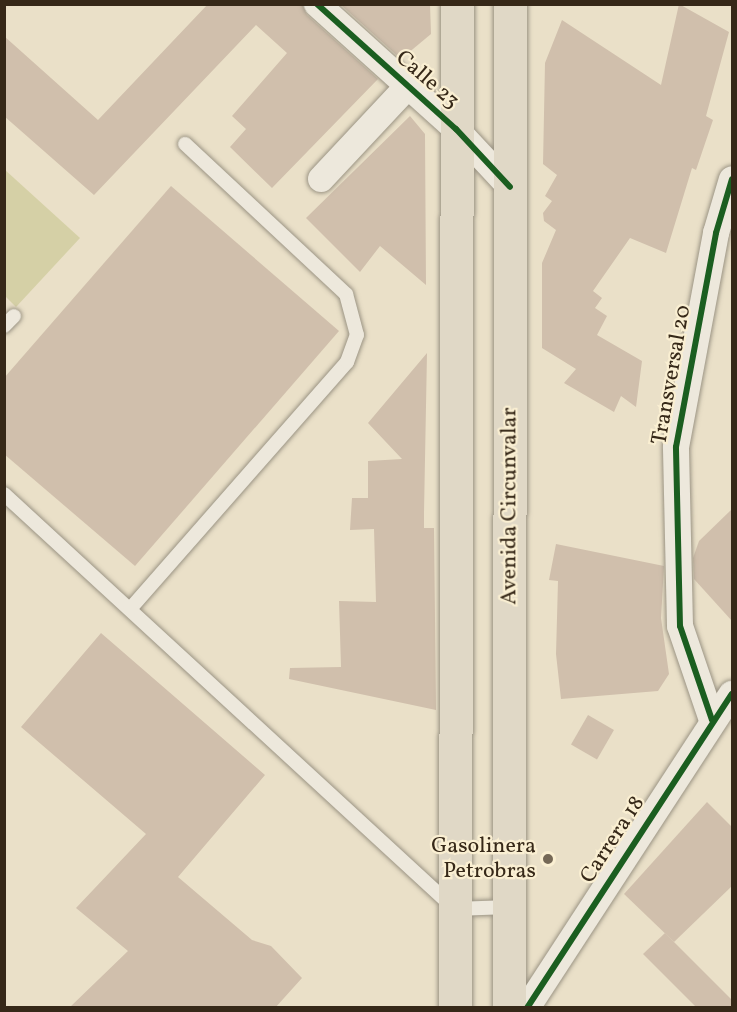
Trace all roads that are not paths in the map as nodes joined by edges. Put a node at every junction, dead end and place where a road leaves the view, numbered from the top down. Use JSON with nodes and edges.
{"nodes":[{"id":1,"x":317,"y":4,"type":"edge"},
{"id":2,"x":457,"y":4,"type":"edge"},
{"id":3,"x":510,"y":4,"type":"edge"},
{"id":4,"x":407,"y":87,"type":"junction"},
{"id":5,"x":456,"y":129,"type":"junction"},
{"id":6,"x":185,"y":144,"type":"dead end"},
{"id":7,"x":321,"y":179,"type":"dead end"},
{"id":8,"x":732,"y":179,"type":"edge"},
{"id":9,"x":510,"y":186,"type":"junction"},
{"id":10,"x":14,"y":316,"type":"dead end"},
{"id":11,"x":4,"y":326,"type":"edge"},
{"id":12,"x":4,"y":494,"type":"edge"},
{"id":13,"x":130,"y":609,"type":"junction"},
{"id":14,"x":732,"y":694,"type":"edge"},
{"id":15,"x":712,"y":720,"type":"junction"},
{"id":16,"x":509,"y":907,"type":"junction"},
{"id":17,"x":455,"y":909,"type":"junction"},
{"id":18,"x":455,"y":1008,"type":"edge"},
{"id":19,"x":509,"y":1008,"type":"edge"},
{"id":20,"x":527,"y":1008,"type":"edge"}],
"edges":[{"from":1,"to":4,"type":"street","name":"Calle 23"},
{"from":2,"to":5,"type":"highway"},
{"from":3,"to":9,"type":"highway","name":"Avenida Circunvalar"},
{"from":4,"to":5,"type":"street","name":"Calle 23"},
{"from":4,"to":7,"type":"street"},
{"from":5,"to":9,"type":"street","name":"Calle 23"},
{"from":5,"to":17,"type":"highway"},
{"from":6,"to":13,"type":"lane"},
{"from":8,"to":15,"type":"street","name":"Transversal 20"},
{"from":9,"to":16,"type":"highway","name":"Avenida Circunvalar"},
{"from":10,"to":11,"type":"lane"},
{"from":12,"to":13,"type":"lane"},
{"from":13,"to":17,"type":"lane"},
{"from":14,"to":15,"type":"street","name":"Carrera 18"},
{"from":15,"to":20,"type":"street","name":"Carrera 18"},
{"from":16,"to":17,"type":"lane"},
{"from":16,"to":19,"type":"highway","name":"Avenida Circunvalar"},
{"from":17,"to":18,"type":"highway"}]}
